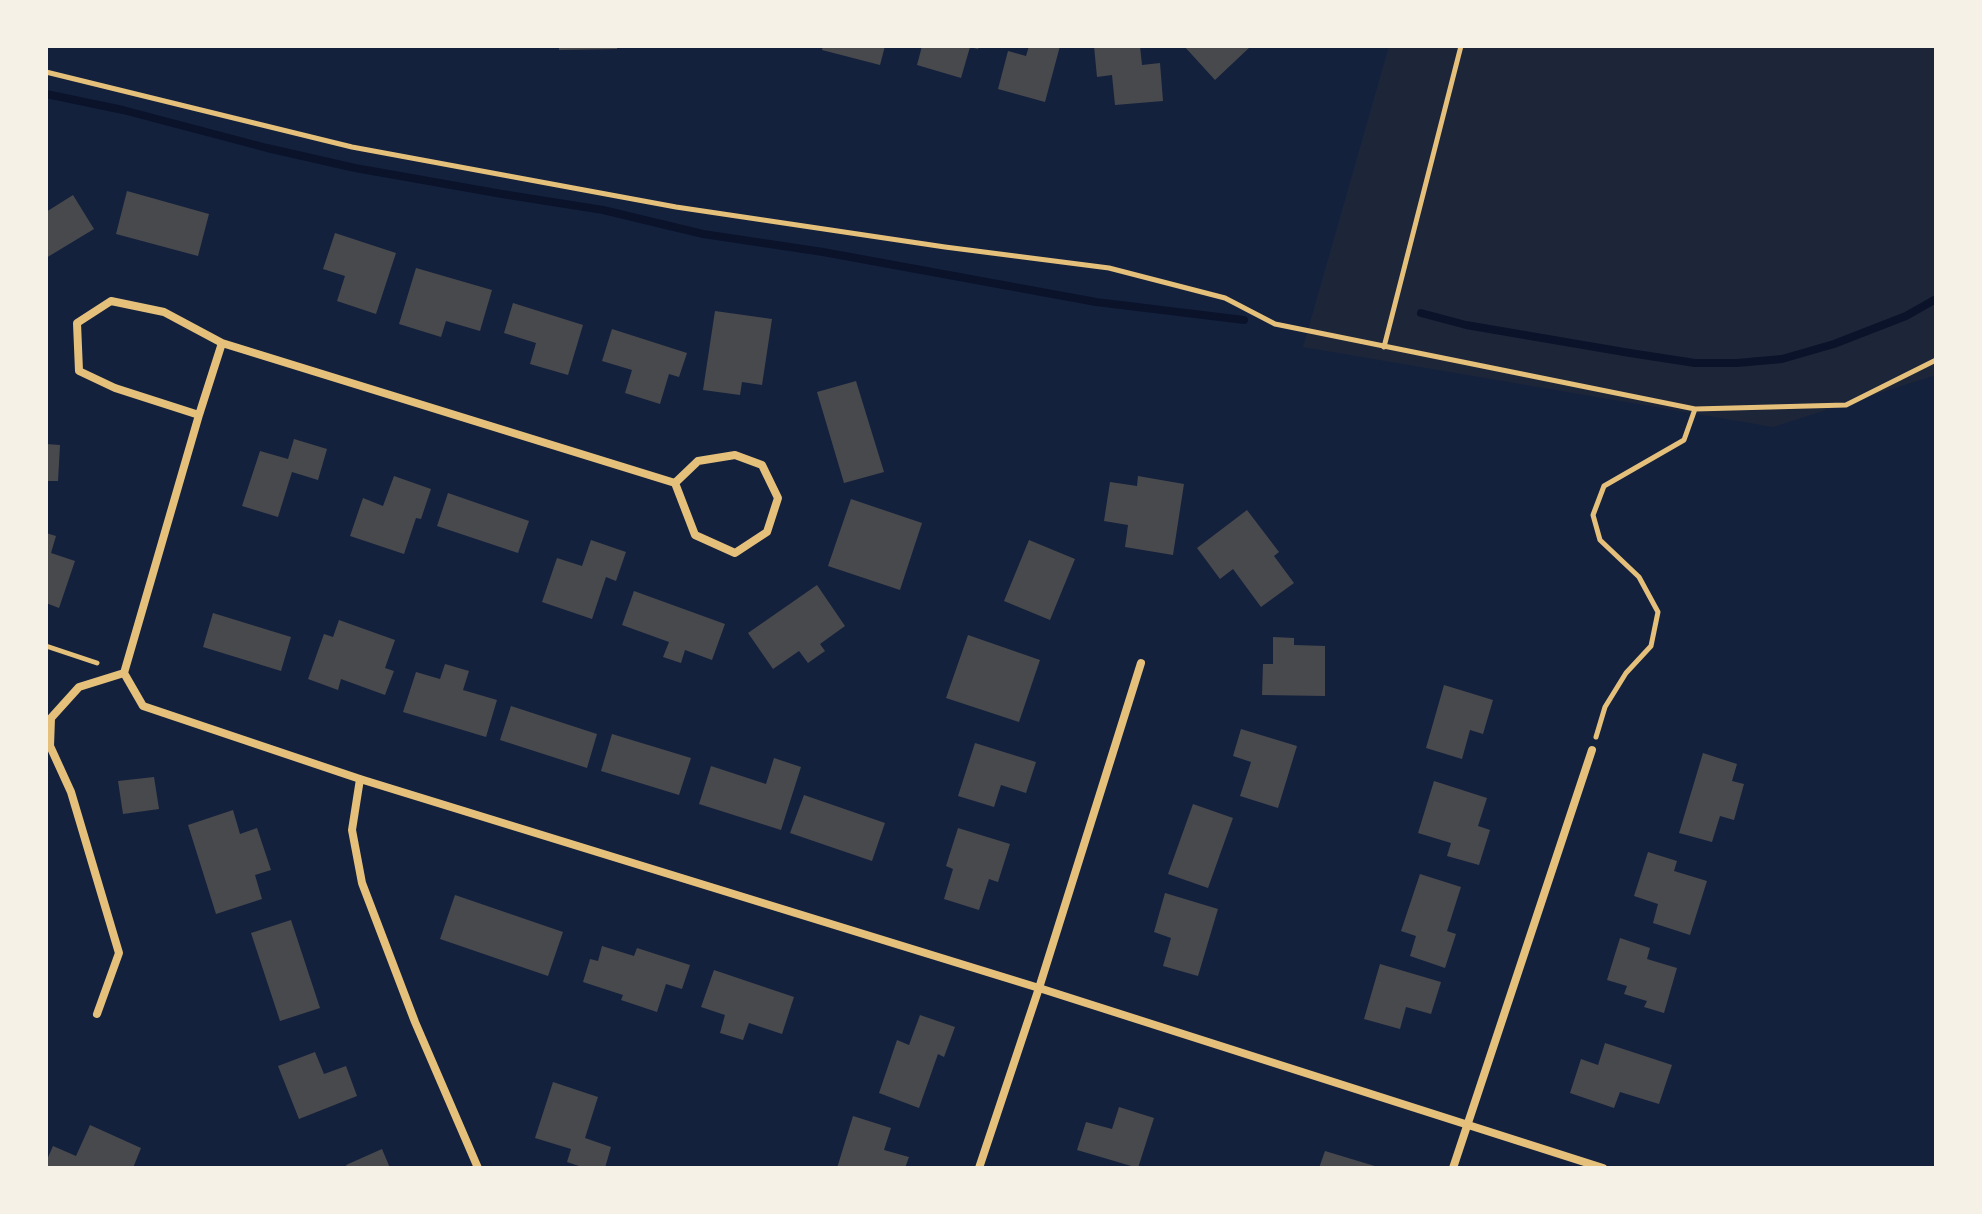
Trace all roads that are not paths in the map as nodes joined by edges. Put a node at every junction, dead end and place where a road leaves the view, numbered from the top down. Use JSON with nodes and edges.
{"nodes":[{"id":1,"x":222,"y":343,"type":"junction"},
{"id":2,"x":199,"y":415,"type":"junction"},
{"id":3,"x":675,"y":483,"type":"junction"},
{"id":4,"x":1141,"y":663,"type":"dead end"},
{"id":5,"x":124,"y":673,"type":"junction"},
{"id":6,"x":1592,"y":750,"type":"road end"},
{"id":7,"x":360,"y":779,"type":"junction"},
{"id":8,"x":1039,"y":988,"type":"junction"},
{"id":9,"x":97,"y":1014,"type":"dead end"},
{"id":10,"x":1467,"y":1124,"type":"junction"},
{"id":11,"x":478,"y":1168,"type":"edge"},
{"id":12,"x":979,"y":1168,"type":"edge"},
{"id":13,"x":1453,"y":1168,"type":"edge"},
{"id":14,"x":1603,"y":1168,"type":"edge"}],
"edges":[{"from":1,"to":2,"type":"street"},
{"from":1,"to":2,"type":"street"},
{"from":1,"to":3,"type":"street"},
{"from":2,"to":5,"type":"street"},
{"from":3,"to":3,"type":"street"},
{"from":4,"to":8,"type":"street"},
{"from":5,"to":7,"type":"street"},
{"from":5,"to":9,"type":"street"},
{"from":6,"to":10,"type":"street"},
{"from":7,"to":8,"type":"street"},
{"from":7,"to":11,"type":"street"},
{"from":8,"to":10,"type":"street"},
{"from":8,"to":12,"type":"street"},
{"from":10,"to":13,"type":"street"},
{"from":10,"to":14,"type":"street"}]}
